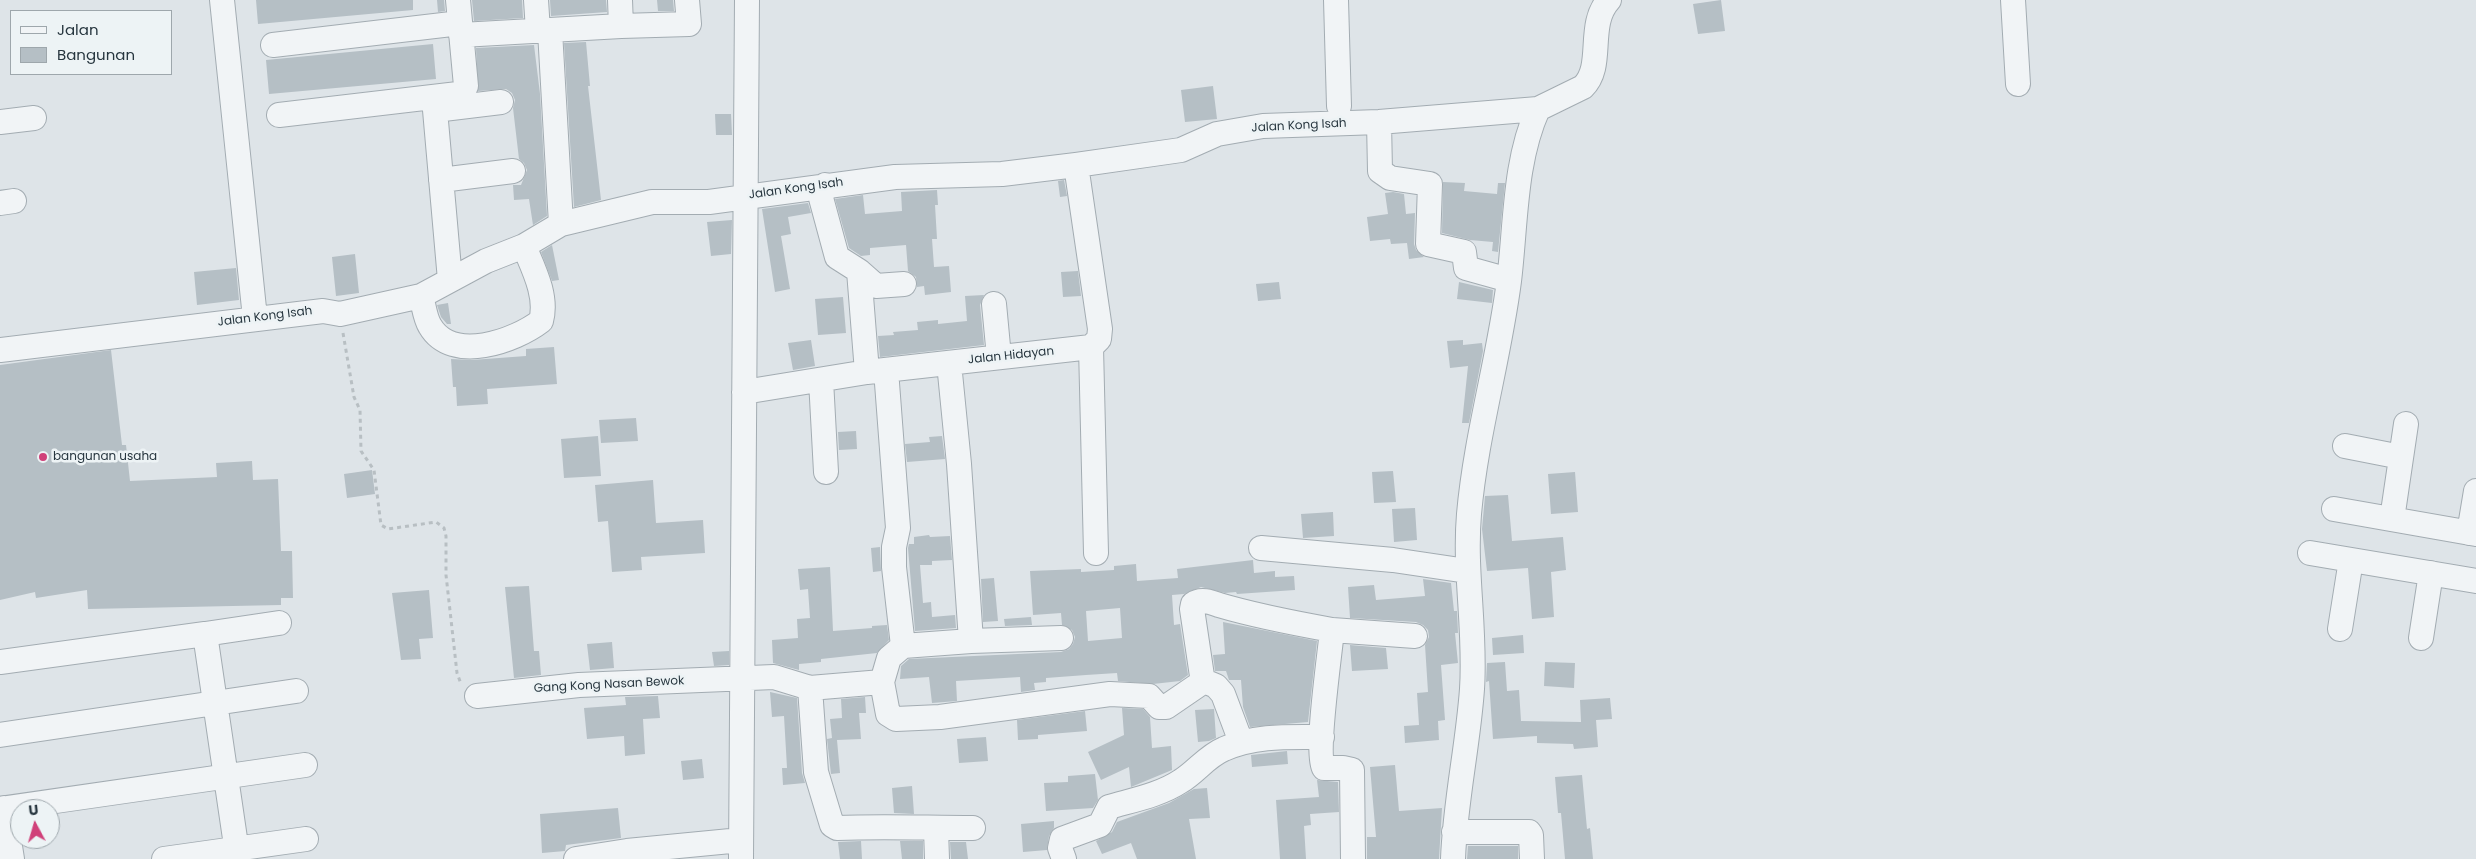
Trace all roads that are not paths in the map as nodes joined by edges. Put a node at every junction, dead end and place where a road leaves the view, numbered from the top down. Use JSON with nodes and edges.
{"nodes":[{"id":1,"x":222,"y":0,"type":"edge"},
{"id":2,"x":536,"y":0,"type":"edge"},
{"id":3,"x":620,"y":0,"type":"edge"},
{"id":4,"x":687,"y":0,"type":"edge"},
{"id":5,"x":747,"y":0,"type":"edge"},
{"id":6,"x":1336,"y":0,"type":"edge"},
{"id":7,"x":1609,"y":0,"type":"edge"},
{"id":8,"x":2013,"y":0,"type":"edge"},
{"id":9,"x":460,"y":19,"type":"edge"},
{"id":10,"x":621,"y":26,"type":"junction"},
{"id":11,"x":544,"y":31,"type":"junction"},
{"id":12,"x":273,"y":45,"type":"dead end"},
{"id":13,"x":2018,"y":84,"type":"dead end"},
{"id":14,"x":501,"y":102,"type":"dead end"},
{"id":15,"x":1339,"y":106,"type":"dead end"},
{"id":16,"x":1538,"y":109,"type":"junction"},
{"id":17,"x":279,"y":115,"type":"dead end"},
{"id":18,"x":34,"y":118,"type":"dead end"},
{"id":19,"x":0,"y":122,"type":"edge"},
{"id":20,"x":1379,"y":122,"type":"junction"},
{"id":21,"x":1076,"y":164,"type":"junction"},
{"id":22,"x":513,"y":171,"type":"dead end"},
{"id":23,"x":441,"y":180,"type":"junction"},
{"id":24,"x":825,"y":185,"type":"junction"},
{"id":25,"x":747,"y":196,"type":"junction"},
{"id":26,"x":561,"y":224,"type":"junction"},
{"id":27,"x":524,"y":246,"type":"junction"},
{"id":28,"x":859,"y":271,"type":"junction"},
{"id":29,"x":450,"y":280,"type":"junction"},
{"id":30,"x":1509,"y":280,"type":"junction"},
{"id":31,"x":904,"y":284,"type":"dead end"},
{"id":32,"x":421,"y":296,"type":"junction"},
{"id":33,"x":994,"y":304,"type":"dead end"},
{"id":34,"x":255,"y":318,"type":"junction"},
{"id":35,"x":1090,"y":347,"type":"junction"},
{"id":36,"x":0,"y":350,"type":"edge"},
{"id":37,"x":999,"y":357,"type":"junction"},
{"id":38,"x":949,"y":363,"type":"junction"},
{"id":39,"x":877,"y":371,"type":"junction"},
{"id":40,"x":821,"y":380,"type":"junction"},
{"id":41,"x":744,"y":392,"type":"junction"},
{"id":42,"x":2406,"y":424,"type":"dead end"},
{"id":43,"x":2345,"y":446,"type":"dead end"},
{"id":44,"x":2401,"y":457,"type":"junction"},
{"id":45,"x":826,"y":472,"type":"dead end"},
{"id":46,"x":2476,"y":491,"type":"edge"},
{"id":47,"x":2334,"y":509,"type":"dead end"},
{"id":48,"x":2392,"y":519,"type":"junction"},
{"id":49,"x":2472,"y":533,"type":"edge"},
{"id":50,"x":1261,"y":548,"type":"dead end"},
{"id":51,"x":2310,"y":553,"type":"dead end"},
{"id":52,"x":1096,"y":554,"type":"dead end"},
{"id":53,"x":2351,"y":560,"type":"junction"},
{"id":54,"x":1467,"y":571,"type":"junction"},
{"id":55,"x":2431,"y":574,"type":"junction"},
{"id":56,"x":2476,"y":581,"type":"edge"},
{"id":57,"x":279,"y":623,"type":"dead end"},
{"id":58,"x":1332,"y":630,"type":"junction"},
{"id":59,"x":2340,"y":630,"type":"dead end"},
{"id":60,"x":206,"y":634,"type":"junction"},
{"id":61,"x":1415,"y":636,"type":"dead end"},
{"id":62,"x":1061,"y":638,"type":"dead end"},
{"id":63,"x":2421,"y":638,"type":"dead end"},
{"id":64,"x":971,"y":641,"type":"junction"},
{"id":65,"x":903,"y":646,"type":"junction"},
{"id":66,"x":0,"y":662,"type":"edge"},
{"id":67,"x":742,"y":678,"type":"junction"},
{"id":68,"x":1204,"y":681,"type":"junction"},
{"id":69,"x":882,"y":682,"type":"junction"},
{"id":70,"x":810,"y":688,"type":"junction"},
{"id":71,"x":296,"y":691,"type":"dead end"},
{"id":72,"x":477,"y":696,"type":"road end"},
{"id":73,"x":216,"y":703,"type":"junction"},
{"id":74,"x":0,"y":735,"type":"edge"},
{"id":75,"x":1322,"y":737,"type":"junction"},
{"id":76,"x":1241,"y":742,"type":"junction"},
{"id":77,"x":305,"y":765,"type":"dead end"},
{"id":78,"x":226,"y":777,"type":"junction"},
{"id":79,"x":2,"y":808,"type":"edge"},
{"id":80,"x":973,"y":828,"type":"dead end"},
{"id":81,"x":936,"y":829,"type":"junction"},
{"id":82,"x":1454,"y":832,"type":"junction"},
{"id":83,"x":306,"y":839,"type":"dead end"},
{"id":84,"x":741,"y":850,"type":"edge"},
{"id":85,"x":237,"y":854,"type":"edge"},
{"id":86,"x":12,"y":859,"type":"edge"},
{"id":87,"x":164,"y":859,"type":"edge"},
{"id":88,"x":576,"y":859,"type":"edge"},
{"id":89,"x":937,"y":859,"type":"edge"},
{"id":90,"x":1064,"y":859,"type":"edge"},
{"id":91,"x":1353,"y":859,"type":"edge"},
{"id":92,"x":1453,"y":859,"type":"edge"},
{"id":93,"x":1532,"y":859,"type":"edge"}],
"edges":[{"from":1,"to":34,"type":"street"},
{"from":2,"to":11,"type":"street"},
{"from":3,"to":10,"type":"street"},
{"from":4,"to":10,"type":"street"},
{"from":5,"to":25,"type":"street"},
{"from":6,"to":15,"type":"street"},
{"from":7,"to":16,"type":"street","name":"Jalan Kong Isah"},
{"from":8,"to":13,"type":"street"},
{"from":9,"to":11,"type":"street"},
{"from":9,"to":12,"type":"street"},
{"from":9,"to":17,"type":"street"},
{"from":10,"to":11,"type":"street"},
{"from":11,"to":26,"type":"street"},
{"from":14,"to":23,"type":"street"},
{"from":16,"to":20,"type":"street","name":"Jalan Kong Isah"},
{"from":16,"to":30,"type":"street"},
{"from":18,"to":19,"type":"street"},
{"from":20,"to":21,"type":"street","name":"Jalan Kong Isah"},
{"from":20,"to":30,"type":"street"},
{"from":21,"to":24,"type":"street","name":"Jalan Kong Isah"},
{"from":21,"to":35,"type":"street"},
{"from":22,"to":23,"type":"street"},
{"from":23,"to":29,"type":"street"},
{"from":24,"to":25,"type":"street","name":"Jalan Kong Isah"},
{"from":24,"to":28,"type":"street"},
{"from":25,"to":26,"type":"street","name":"Jalan Kong Isah"},
{"from":25,"to":41,"type":"street"},
{"from":26,"to":27,"type":"street","name":"Jalan Kong Isah"},
{"from":27,"to":29,"type":"street","name":"Jalan Kong Isah"},
{"from":27,"to":32,"type":"street"},
{"from":28,"to":31,"type":"street"},
{"from":28,"to":39,"type":"street"},
{"from":29,"to":32,"type":"street","name":"Jalan Kong Isah"},
{"from":30,"to":54,"type":"street"},
{"from":32,"to":34,"type":"street","name":"Jalan Kong Isah"},
{"from":33,"to":37,"type":"street"},
{"from":34,"to":36,"type":"street","name":"Jalan Kong Isah"},
{"from":35,"to":37,"type":"street","name":"Jalan Hidayan"},
{"from":35,"to":52,"type":"street"},
{"from":37,"to":38,"type":"street","name":"Jalan Hidayan"},
{"from":38,"to":39,"type":"street","name":"Jalan Hidayan"},
{"from":38,"to":64,"type":"street"},
{"from":39,"to":40,"type":"street","name":"Jalan Hidayan"},
{"from":39,"to":65,"type":"street"},
{"from":40,"to":41,"type":"street","name":"Jalan Hidayan"},
{"from":40,"to":45,"type":"street"},
{"from":41,"to":67,"type":"street"},
{"from":42,"to":44,"type":"street"},
{"from":43,"to":44,"type":"street"},
{"from":44,"to":48,"type":"street"},
{"from":46,"to":49,"type":"street"},
{"from":47,"to":48,"type":"street"},
{"from":48,"to":49,"type":"street"},
{"from":50,"to":54,"type":"street"},
{"from":51,"to":53,"type":"street"},
{"from":53,"to":55,"type":"street"},
{"from":53,"to":59,"type":"street"},
{"from":54,"to":82,"type":"street"},
{"from":55,"to":56,"type":"street"},
{"from":55,"to":63,"type":"street"},
{"from":57,"to":60,"type":"street"},
{"from":58,"to":61,"type":"street"},
{"from":58,"to":68,"type":"street"},
{"from":58,"to":75,"type":"street"},
{"from":60,"to":66,"type":"street"},
{"from":60,"to":73,"type":"street"},
{"from":62,"to":64,"type":"street"},
{"from":64,"to":65,"type":"street"},
{"from":65,"to":69,"type":"street"},
{"from":67,"to":70,"type":"street","name":"Gang Kong Nasan Bewok"},
{"from":67,"to":72,"type":"street","name":"Gang Kong Nasan Bewok"},
{"from":67,"to":84,"type":"street"},
{"from":68,"to":69,"type":"street"},
{"from":68,"to":76,"type":"street"},
{"from":69,"to":70,"type":"street"},
{"from":70,"to":81,"type":"street"},
{"from":71,"to":73,"type":"street"},
{"from":73,"to":74,"type":"street"},
{"from":73,"to":78,"type":"street"},
{"from":75,"to":76,"type":"street"},
{"from":75,"to":91,"type":"street"},
{"from":76,"to":90,"type":"street"},
{"from":77,"to":78,"type":"street"},
{"from":78,"to":79,"type":"street"},
{"from":78,"to":85,"type":"street"},
{"from":79,"to":86,"type":"street"},
{"from":80,"to":81,"type":"street"},
{"from":81,"to":89,"type":"street"},
{"from":82,"to":92,"type":"street"},
{"from":82,"to":93,"type":"street"},
{"from":83,"to":85,"type":"street"},
{"from":84,"to":88,"type":"street"},
{"from":85,"to":87,"type":"street"}]}
